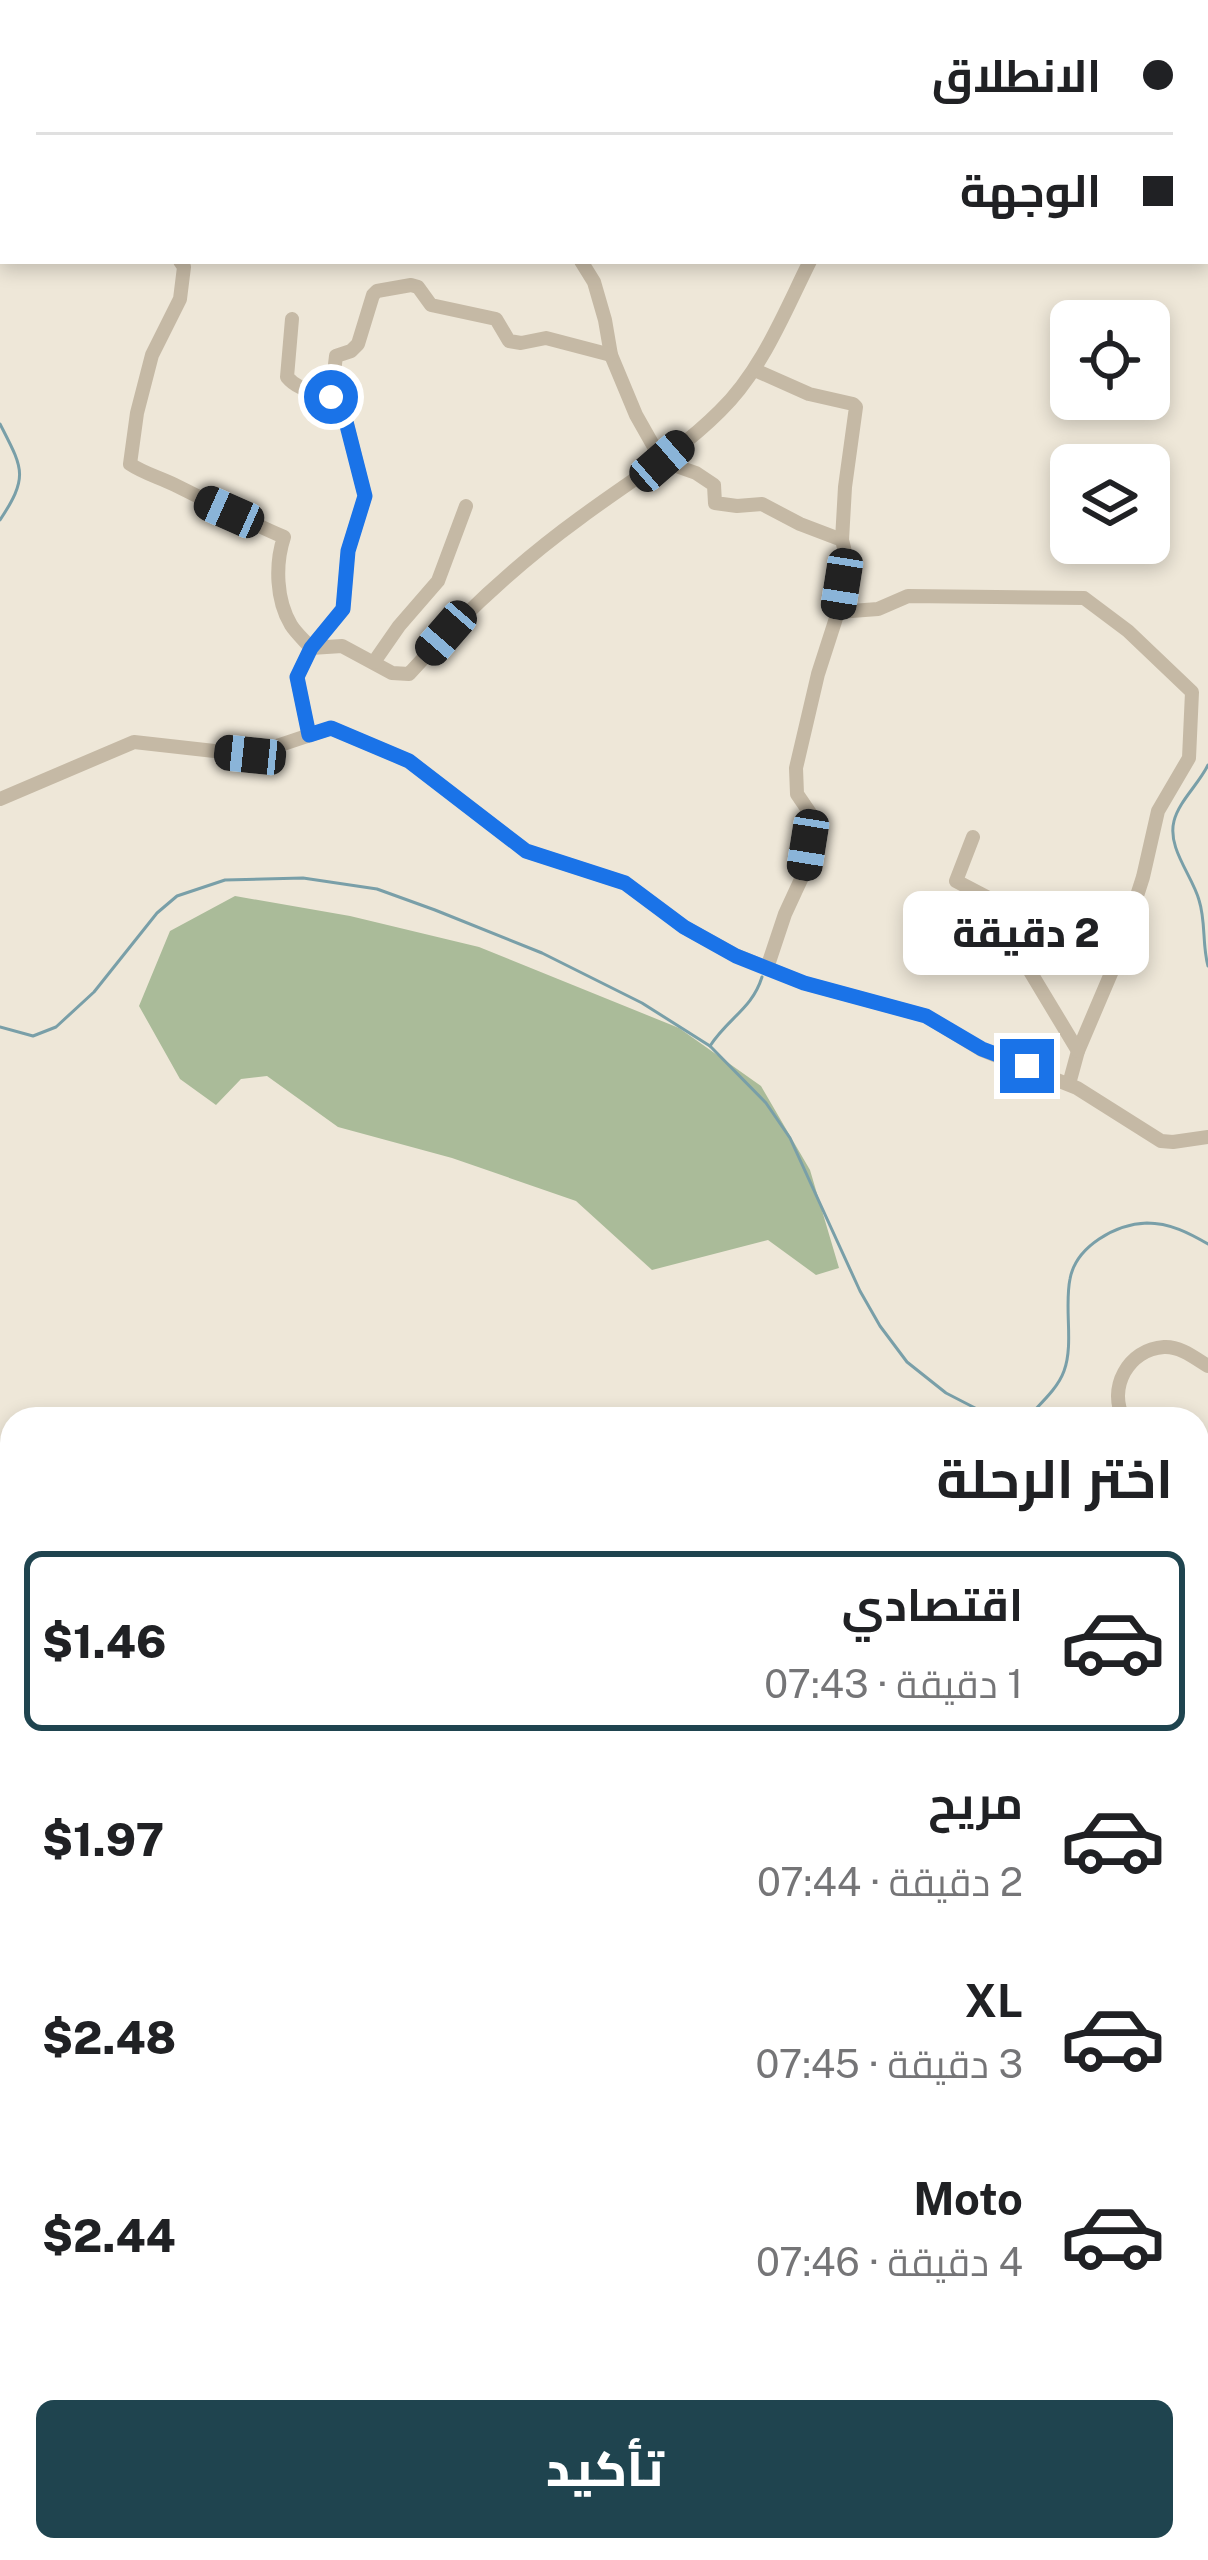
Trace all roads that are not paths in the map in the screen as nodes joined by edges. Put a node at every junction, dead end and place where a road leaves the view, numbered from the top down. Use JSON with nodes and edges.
{"nodes":[{"id":1,"x":182,"y":264,"type":"edge"},
{"id":2,"x":583,"y":264,"type":"edge"},
{"id":3,"x":809,"y":264,"type":"edge"},
{"id":4,"x":292,"y":319,"type":"dead end"},
{"id":5,"x":610,"y":355,"type":"junction"},
{"id":6,"x":755,"y":370,"type":"junction"},
{"id":7,"x":331,"y":397,"type":"junction"},
{"id":8,"x":662,"y":461,"type":"junction"},
{"id":9,"x":466,"y":506,"type":"dead end"},
{"id":10,"x":842,"y":540,"type":"junction"},
{"id":11,"x":838,"y":612,"type":"junction"},
{"id":12,"x":311,"y":648,"type":"junction"},
{"id":13,"x":374,"y":662,"type":"junction"},
{"id":14,"x":309,"y":735,"type":"junction"},
{"id":15,"x":0,"y":800,"type":"edge"},
{"id":16,"x":973,"y":837,"type":"dead end"},
{"id":17,"x":767,"y":968,"type":"junction"},
{"id":18,"x":1078,"y":1051,"type":"junction"},
{"id":19,"x":1069,"y":1084,"type":"junction"},
{"id":20,"x":1208,"y":1137,"type":"edge"},
{"id":21,"x":1208,"y":1366,"type":"edge"},
{"id":22,"x":1119,"y":1407,"type":"edge"}],
"edges":[{"from":1,"to":12,"type":"street"},
{"from":2,"to":5,"type":"street"},
{"from":3,"to":6,"type":"street"},
{"from":4,"to":7,"type":"street"},
{"from":5,"to":7,"type":"street"},
{"from":5,"to":8,"type":"street"},
{"from":6,"to":8,"type":"street"},
{"from":6,"to":10,"type":"street"},
{"from":7,"to":12,"type":"street"},
{"from":8,"to":10,"type":"street"},
{"from":8,"to":13,"type":"street"},
{"from":9,"to":13,"type":"street"},
{"from":10,"to":11,"type":"street"},
{"from":11,"to":17,"type":"street"},
{"from":11,"to":18,"type":"street"},
{"from":12,"to":13,"type":"street"},
{"from":12,"to":14,"type":"street"},
{"from":14,"to":15,"type":"street"},
{"from":14,"to":17,"type":"street"},
{"from":16,"to":18,"type":"street"},
{"from":17,"to":19,"type":"street"},
{"from":18,"to":19,"type":"street"},
{"from":19,"to":20,"type":"street"},
{"from":21,"to":22,"type":"street"}]}
